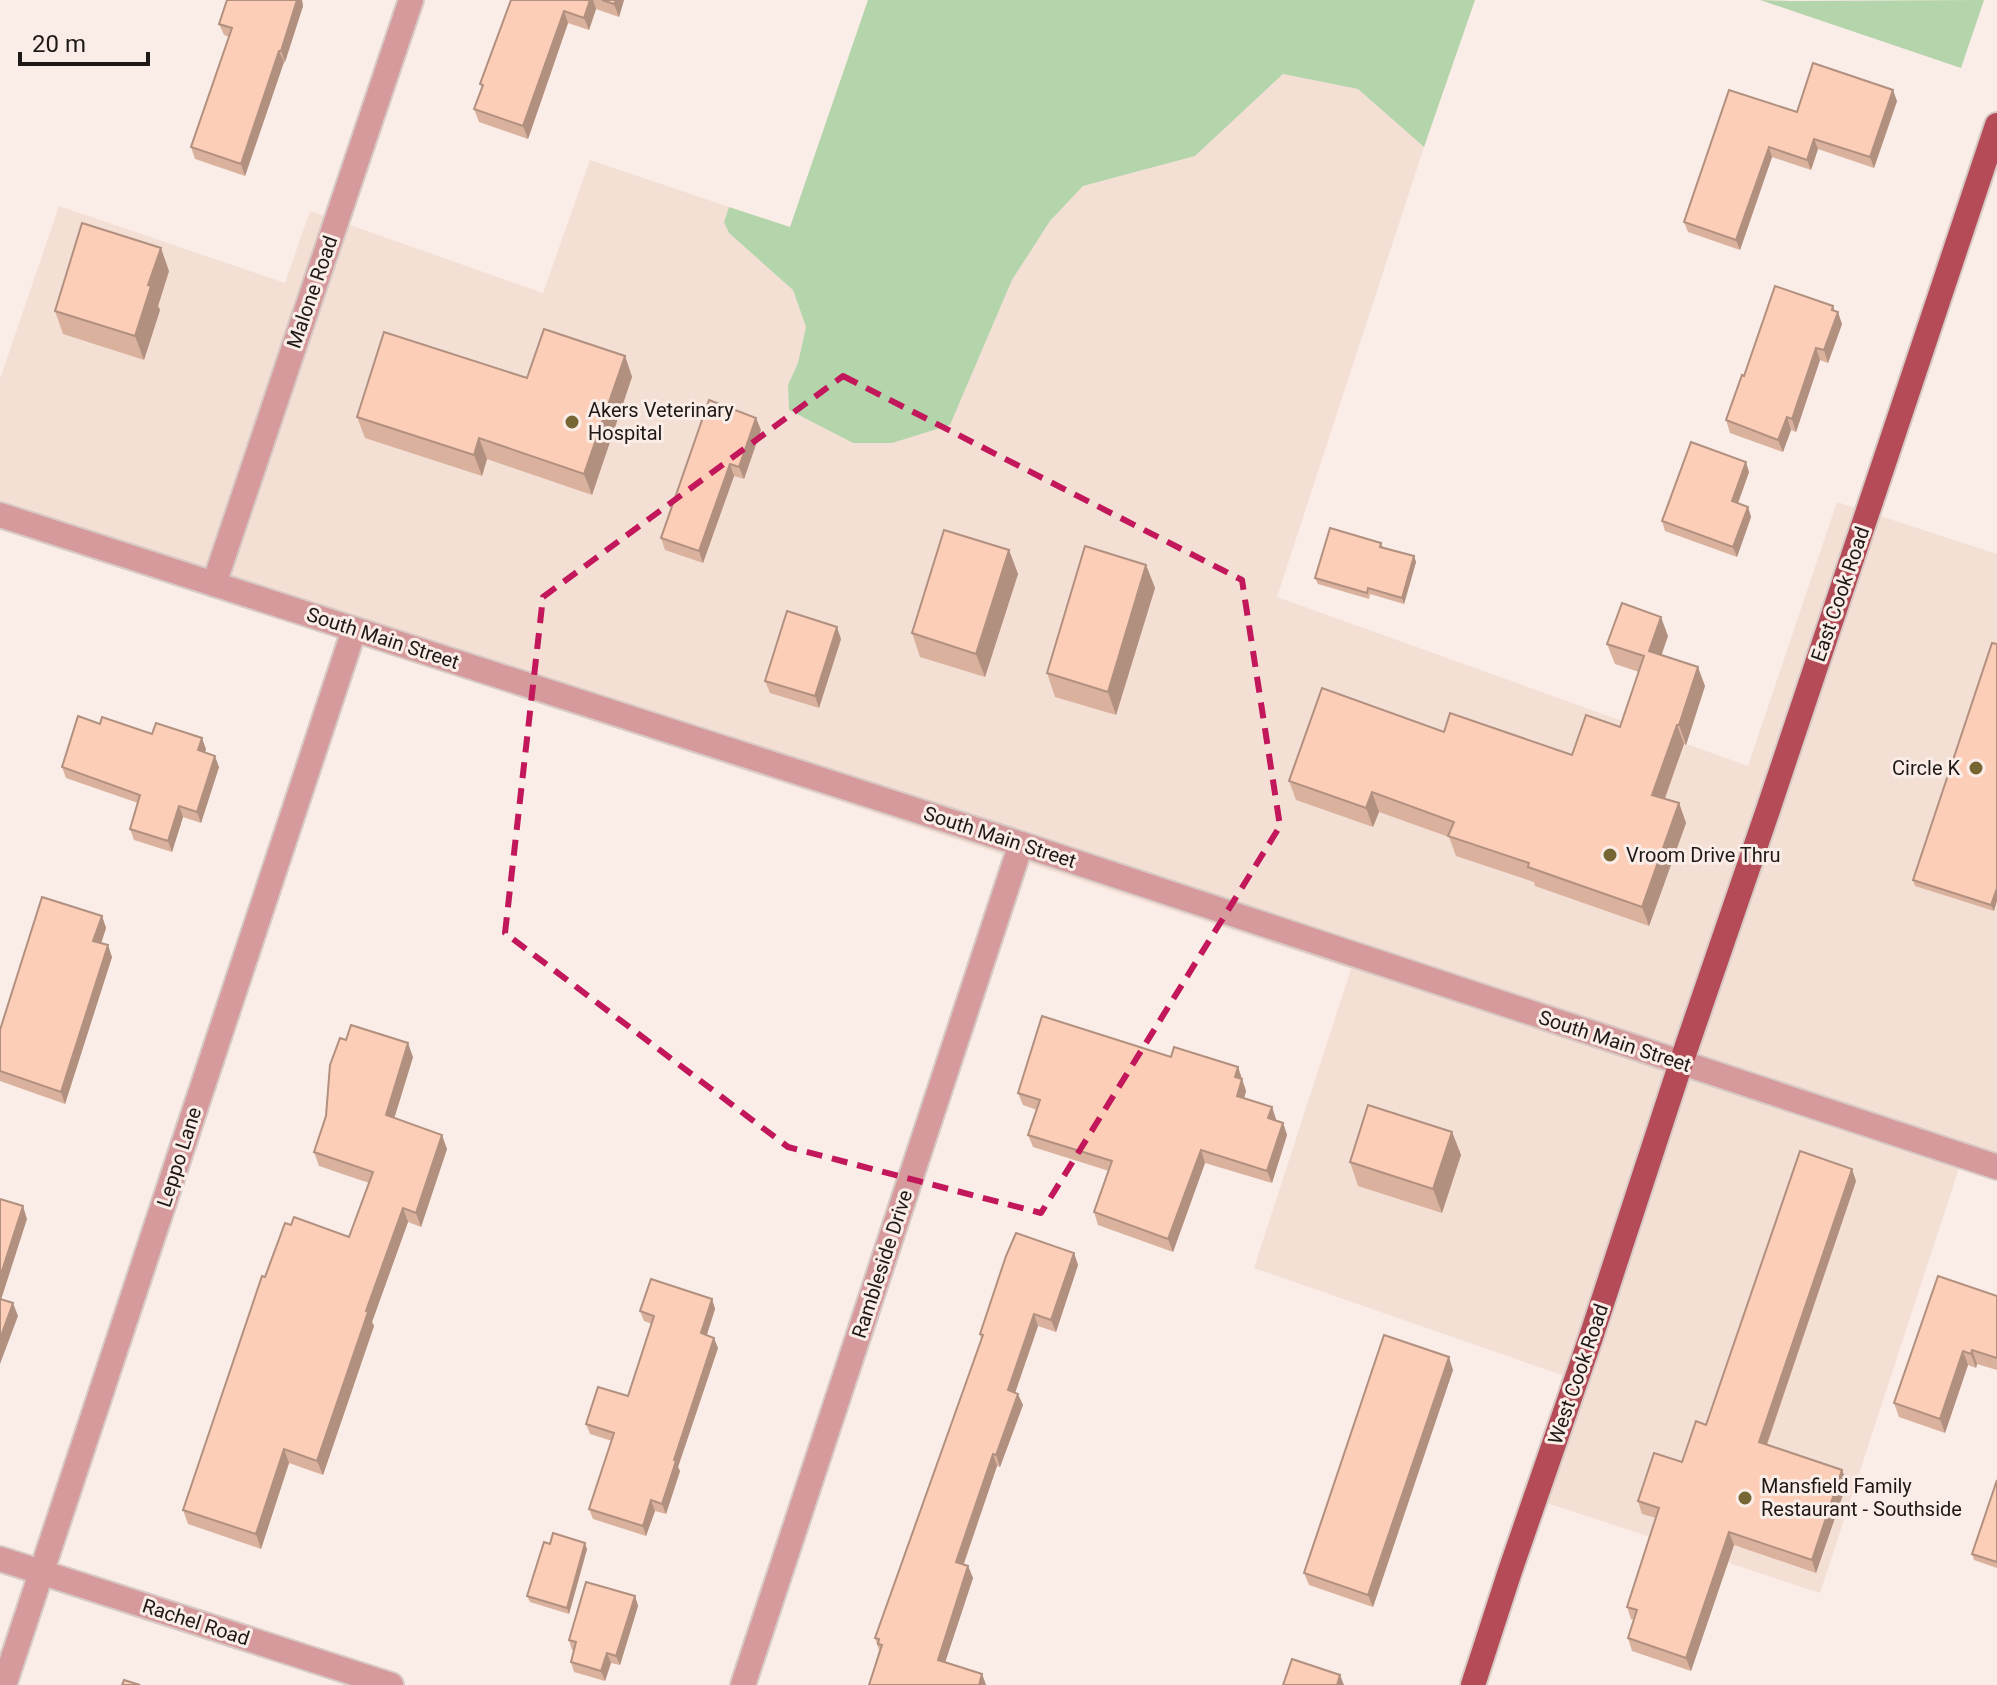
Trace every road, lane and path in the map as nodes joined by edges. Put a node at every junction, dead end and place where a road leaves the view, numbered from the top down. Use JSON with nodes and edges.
{"nodes":[{"id":1,"x":411,"y":0,"type":"edge"},
{"id":2,"x":1997,"y":125,"type":"edge"},
{"id":3,"x":0,"y":515,"type":"edge"},
{"id":4,"x":214,"y":584,"type":"junction"},
{"id":5,"x":354,"y":630,"type":"junction"},
{"id":6,"x":1021,"y":844,"type":"junction"},
{"id":7,"x":1681,"y":1063,"type":"junction"},
{"id":8,"x":1997,"y":1167,"type":"edge"},
{"id":9,"x":0,"y":1559,"type":"edge"},
{"id":10,"x":41,"y":1572,"type":"junction"},
{"id":11,"x":4,"y":1685,"type":"edge"},
{"id":12,"x":391,"y":1685,"type":"edge"},
{"id":13,"x":743,"y":1685,"type":"edge"},
{"id":14,"x":1473,"y":1685,"type":"edge"}],
"edges":[{"from":1,"to":4,"type":"street","name":"Malone Road"},
{"from":2,"to":7,"type":"main road","name":"East Cook Road"},
{"from":3,"to":4,"type":"street","name":"South Main Street"},
{"from":4,"to":5,"type":"street","name":"South Main Street"},
{"from":5,"to":6,"type":"street","name":"South Main Street"},
{"from":5,"to":10,"type":"street","name":"Leppo Lane"},
{"from":6,"to":7,"type":"street","name":"South Main Street"},
{"from":6,"to":13,"type":"street","name":"Rambleside Drive"},
{"from":7,"to":8,"type":"street","name":"South Main Street"},
{"from":7,"to":14,"type":"main road","name":"West Cook Road"},
{"from":9,"to":10,"type":"street","name":"Rachel Road"},
{"from":10,"to":11,"type":"street","name":"Leppo Lane"},
{"from":10,"to":12,"type":"street","name":"Rachel Road"}]}
